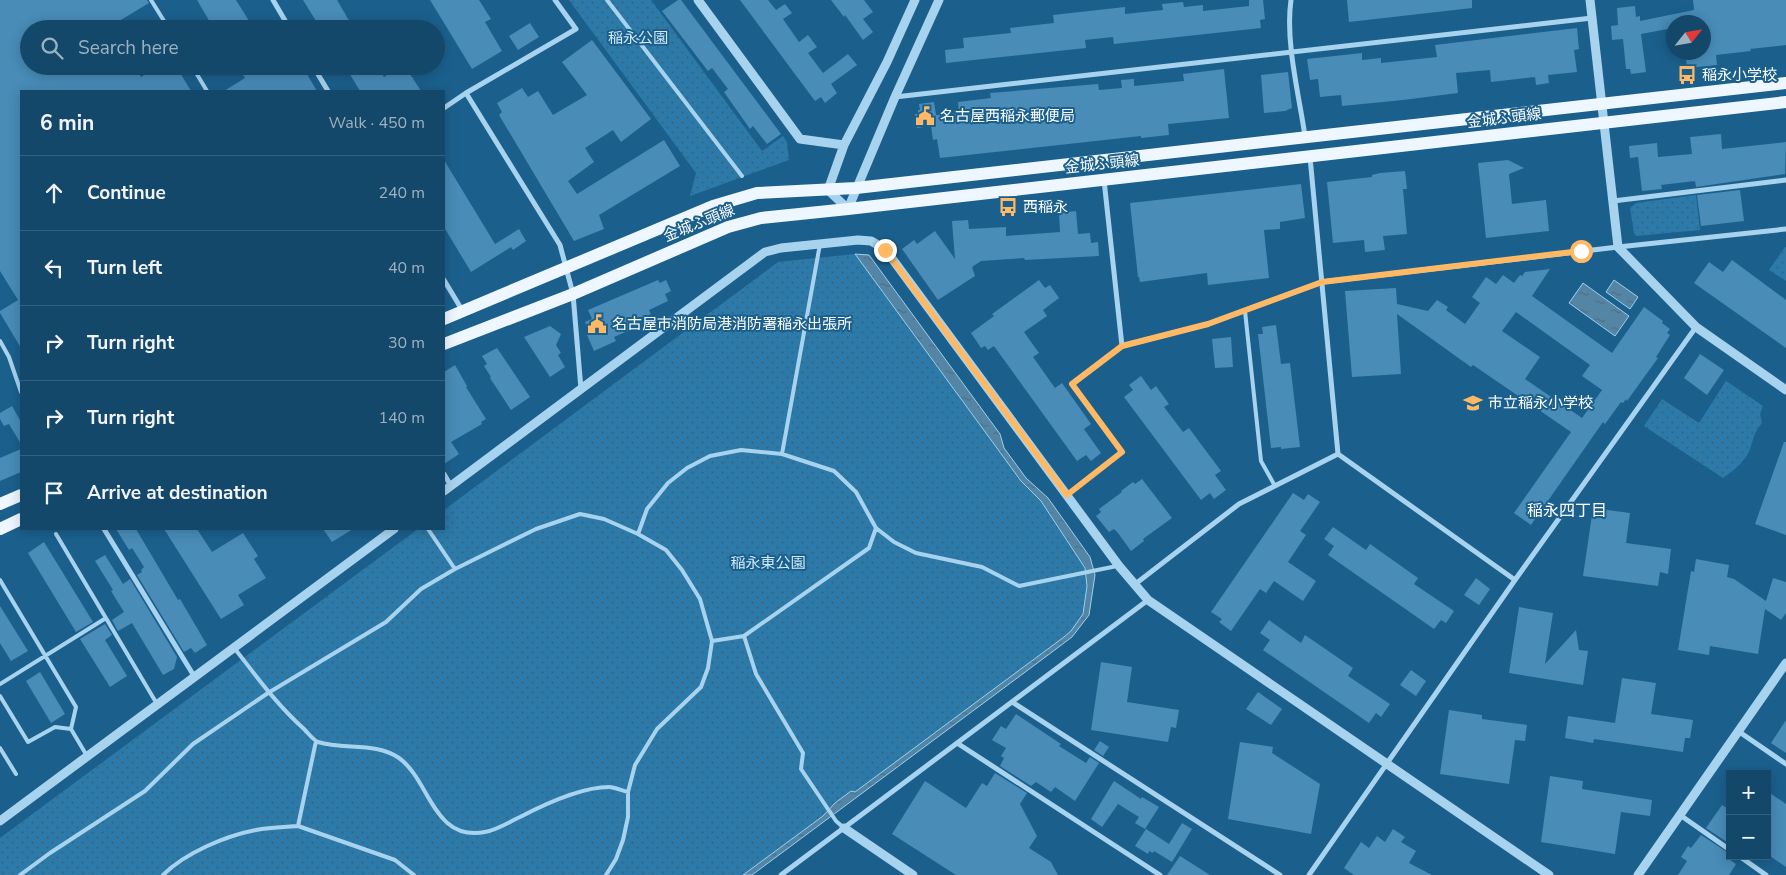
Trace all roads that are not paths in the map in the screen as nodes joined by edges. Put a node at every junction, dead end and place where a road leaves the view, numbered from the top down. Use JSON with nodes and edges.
{"nodes":[{"id":1,"x":151,"y":0,"type":"edge"},
{"id":2,"x":273,"y":0,"type":"edge"},
{"id":3,"x":555,"y":0,"type":"edge"},
{"id":4,"x":607,"y":0,"type":"edge"},
{"id":5,"x":698,"y":0,"type":"edge"},
{"id":6,"x":915,"y":0,"type":"edge"},
{"id":7,"x":939,"y":0,"type":"edge"},
{"id":8,"x":1291,"y":0,"type":"edge"},
{"id":9,"x":1590,"y":0,"type":"edge"},
{"id":10,"x":1592,"y":18,"type":"junction"},
{"id":11,"x":163,"y":20,"type":"edge"},
{"id":12,"x":285,"y":20,"type":"edge"},
{"id":13,"x":1292,"y":52,"type":"junction"},
{"id":14,"x":197,"y":75,"type":"edge"},
{"id":15,"x":318,"y":75,"type":"edge"},
{"id":16,"x":1786,"y":82,"type":"edge"},
{"id":17,"x":206,"y":90,"type":"edge"},
{"id":18,"x":327,"y":90,"type":"edge"},
{"id":19,"x":466,"y":93,"type":"junction"},
{"id":20,"x":895,"y":97,"type":"junction"},
{"id":21,"x":1786,"y":102,"type":"edge"},
{"id":22,"x":1602,"y":103,"type":"junction"},
{"id":23,"x":445,"y":107,"type":"edge"},
{"id":24,"x":1604,"y":122,"type":"junction"},
{"id":25,"x":1306,"y":137,"type":"junction"},
{"id":26,"x":844,"y":145,"type":"junction"},
{"id":27,"x":1310,"y":157,"type":"junction"},
{"id":28,"x":742,"y":176,"type":"dead end"},
{"id":29,"x":1104,"y":180,"type":"junction"},
{"id":30,"x":1786,"y":180,"type":"edge"},
{"id":31,"x":856,"y":188,"type":"junction"},
{"id":32,"x":828,"y":190,"type":"junction"},
{"id":33,"x":1613,"y":201,"type":"junction"},
{"id":34,"x":848,"y":210,"type":"junction"},
{"id":35,"x":1786,"y":229,"type":"edge"},
{"id":36,"x":820,"y":244,"type":"junction"},
{"id":37,"x":1618,"y":247,"type":"junction"},
{"id":38,"x":567,"y":267,"type":"junction"},
{"id":39,"x":445,"y":282,"type":"edge"},
{"id":40,"x":1322,"y":282,"type":"junction"},
{"id":41,"x":573,"y":294,"type":"junction"},
{"id":42,"x":462,"y":311,"type":"junction"},
{"id":43,"x":1245,"y":311,"type":"junction"},
{"id":44,"x":445,"y":319,"type":"edge"},
{"id":45,"x":1696,"y":327,"type":"junction"},
{"id":46,"x":0,"y":342,"type":"edge"},
{"id":47,"x":445,"y":344,"type":"edge"},
{"id":48,"x":1122,"y":346,"type":"junction"},
{"id":49,"x":20,"y":386,"type":"edge"},
{"id":50,"x":581,"y":388,"type":"junction"},
{"id":51,"x":1786,"y":390,"type":"edge"},
{"id":52,"x":782,"y":454,"type":"junction"},
{"id":53,"x":1338,"y":454,"type":"junction"},
{"id":54,"x":1275,"y":486,"type":"junction"},
{"id":55,"x":447,"y":489,"type":"edge"},
{"id":56,"x":20,"y":495,"type":"edge"},
{"id":57,"x":1067,"y":495,"type":"junction"},
{"id":58,"x":0,"y":504,"type":"edge"},
{"id":59,"x":20,"y":519,"type":"edge"},
{"id":60,"x":876,"y":528,"type":"junction"},
{"id":61,"x":0,"y":529,"type":"edge"},
{"id":62,"x":105,"y":530,"type":"edge"},
{"id":63,"x":393,"y":530,"type":"edge"},
{"id":64,"x":429,"y":530,"type":"edge"},
{"id":65,"x":56,"y":534,"type":"dead end"},
{"id":66,"x":638,"y":534,"type":"junction"},
{"id":67,"x":1119,"y":566,"type":"junction"},
{"id":68,"x":455,"y":569,"type":"junction"},
{"id":69,"x":0,"y":580,"type":"edge"},
{"id":70,"x":1515,"y":580,"type":"junction"},
{"id":71,"x":1134,"y":585,"type":"junction"},
{"id":72,"x":1148,"y":600,"type":"junction"},
{"id":73,"x":106,"y":618,"type":"junction"},
{"id":74,"x":744,"y":636,"type":"junction"},
{"id":75,"x":712,"y":642,"type":"junction"},
{"id":76,"x":234,"y":647,"type":"junction"},
{"id":77,"x":45,"y":656,"type":"junction"},
{"id":78,"x":1786,"y":663,"type":"edge"},
{"id":79,"x":194,"y":676,"type":"junction"},
{"id":80,"x":0,"y":684,"type":"edge"},
{"id":81,"x":268,"y":693,"type":"junction"},
{"id":82,"x":0,"y":696,"type":"edge"},
{"id":83,"x":1012,"y":702,"type":"junction"},
{"id":84,"x":157,"y":704,"type":"junction"},
{"id":85,"x":71,"y":729,"type":"junction"},
{"id":86,"x":1738,"y":731,"type":"junction"},
{"id":87,"x":316,"y":741,"type":"junction"},
{"id":88,"x":957,"y":743,"type":"junction"},
{"id":89,"x":0,"y":748,"type":"edge"},
{"id":90,"x":87,"y":756,"type":"junction"},
{"id":91,"x":1386,"y":763,"type":"junction"},
{"id":92,"x":1786,"y":764,"type":"edge"},
{"id":93,"x":16,"y":774,"type":"dead end"},
{"id":94,"x":628,"y":792,"type":"junction"},
{"id":95,"x":1680,"y":815,"type":"junction"},
{"id":96,"x":0,"y":821,"type":"edge"},
{"id":97,"x":298,"y":826,"type":"junction"},
{"id":98,"x":844,"y":828,"type":"junction"},
{"id":99,"x":1726,"y":847,"type":"edge"},
{"id":100,"x":1745,"y":860,"type":"edge"},
{"id":101,"x":20,"y":875,"type":"edge"},
{"id":102,"x":163,"y":875,"type":"edge"},
{"id":103,"x":414,"y":875,"type":"edge"},
{"id":104,"x":606,"y":875,"type":"edge"},
{"id":105,"x":781,"y":875,"type":"edge"},
{"id":106,"x":913,"y":875,"type":"edge"},
{"id":107,"x":1160,"y":875,"type":"edge"},
{"id":108,"x":1280,"y":875,"type":"edge"},
{"id":109,"x":1309,"y":875,"type":"edge"},
{"id":110,"x":1549,"y":875,"type":"edge"},
{"id":111,"x":1638,"y":875,"type":"edge"},
{"id":112,"x":1766,"y":875,"type":"edge"}],
"edges":[{"from":1,"to":11,"type":"lane"},
{"from":2,"to":12,"type":"street"},
{"from":3,"to":19,"type":"street"},
{"from":4,"to":28,"type":"lane"},
{"from":5,"to":26,"type":"street"},
{"from":6,"to":26,"type":"street"},
{"from":7,"to":20,"type":"street"},
{"from":8,"to":13,"type":"street"},
{"from":9,"to":10,"type":"street"},
{"from":10,"to":13,"type":"street"},
{"from":10,"to":22,"type":"street"},
{"from":13,"to":20,"type":"street"},
{"from":13,"to":25,"type":"street"},
{"from":14,"to":17,"type":"lane"},
{"from":15,"to":18,"type":"street"},
{"from":16,"to":22,"type":"main road","name":"金城ふ頭線"},
{"from":19,"to":23,"type":"street"},
{"from":19,"to":38,"type":"street"},
{"from":20,"to":31,"type":"street"},
{"from":21,"to":24,"type":"main road","name":"金城ふ頭線"},
{"from":22,"to":24,"type":"street"},
{"from":22,"to":25,"type":"main road","name":"金城ふ頭線"},
{"from":24,"to":27,"type":"main road","name":"金城ふ頭線"},
{"from":24,"to":33,"type":"street"},
{"from":25,"to":31,"type":"main road","name":"金城ふ頭線"},
{"from":26,"to":32,"type":"street"},
{"from":27,"to":29,"type":"main road","name":"金城ふ頭線"},
{"from":27,"to":40,"type":"street"},
{"from":29,"to":34,"type":"main road","name":"金城ふ頭線"},
{"from":29,"to":48,"type":"street"},
{"from":30,"to":33,"type":"street"},
{"from":31,"to":32,"type":"main road","name":"金城ふ頭線"},
{"from":31,"to":34,"type":"street"},
{"from":32,"to":34,"type":"street"},
{"from":32,"to":38,"type":"main road","name":"金城ふ頭線"},
{"from":33,"to":37,"type":"street"},
{"from":34,"to":41,"type":"main road","name":"金城ふ頭線"},
{"from":35,"to":37,"type":"street"},
{"from":36,"to":50,"type":"street"},
{"from":36,"to":52,"type":"lane"},
{"from":36,"to":57,"type":"street"},
{"from":37,"to":40,"type":"street"},
{"from":37,"to":45,"type":"street"},
{"from":38,"to":41,"type":"street"},
{"from":38,"to":42,"type":"main road","name":"金城ふ頭線"},
{"from":39,"to":42,"type":"street"},
{"from":40,"to":43,"type":"street"},
{"from":40,"to":53,"type":"street"},
{"from":41,"to":47,"type":"main road","name":"金城ふ頭線"},
{"from":41,"to":50,"type":"street"},
{"from":42,"to":44,"type":"main road","name":"金城ふ頭線"},
{"from":43,"to":48,"type":"street"},
{"from":43,"to":54,"type":"lane"},
{"from":45,"to":51,"type":"street"},
{"from":45,"to":70,"type":"street"},
{"from":46,"to":49,"type":"lane"},
{"from":48,"to":57,"type":"lane"},
{"from":50,"to":55,"type":"street"},
{"from":52,"to":60,"type":"lane"},
{"from":52,"to":66,"type":"lane"},
{"from":53,"to":54,"type":"street"},
{"from":53,"to":70,"type":"street"},
{"from":54,"to":71,"type":"street"},
{"from":56,"to":58,"type":"main road"},
{"from":57,"to":67,"type":"street"},
{"from":59,"to":61,"type":"main road"},
{"from":60,"to":67,"type":"lane"},
{"from":60,"to":74,"type":"lane"},
{"from":62,"to":79,"type":"street"},
{"from":63,"to":76,"type":"street"},
{"from":64,"to":68,"type":"lane"},
{"from":65,"to":73,"type":"lane"},
{"from":66,"to":68,"type":"lane"},
{"from":66,"to":75,"type":"lane"},
{"from":67,"to":71,"type":"street"},
{"from":68,"to":81,"type":"lane"},
{"from":69,"to":77,"type":"lane"},
{"from":70,"to":91,"type":"street"},
{"from":71,"to":72,"type":"street"},
{"from":72,"to":83,"type":"street"},
{"from":72,"to":91,"type":"street"},
{"from":73,"to":77,"type":"lane"},
{"from":73,"to":84,"type":"lane"},
{"from":74,"to":75,"type":"lane"},
{"from":74,"to":98,"type":"lane"},
{"from":75,"to":94,"type":"lane"},
{"from":76,"to":79,"type":"street"},
{"from":76,"to":81,"type":"lane"},
{"from":77,"to":80,"type":"lane"},
{"from":77,"to":85,"type":"lane"},
{"from":78,"to":86,"type":"street"},
{"from":79,"to":84,"type":"street"},
{"from":81,"to":87,"type":"lane"},
{"from":81,"to":101,"type":"lane"},
{"from":82,"to":85,"type":"lane"},
{"from":83,"to":88,"type":"street"},
{"from":83,"to":108,"type":"street"},
{"from":84,"to":90,"type":"street"},
{"from":85,"to":90,"type":"lane"},
{"from":86,"to":92,"type":"street"},
{"from":86,"to":95,"type":"street"},
{"from":87,"to":94,"type":"lane"},
{"from":87,"to":97,"type":"lane"},
{"from":88,"to":98,"type":"street"},
{"from":88,"to":107,"type":"street"},
{"from":89,"to":93,"type":"lane"},
{"from":90,"to":96,"type":"street"},
{"from":91,"to":109,"type":"street"},
{"from":91,"to":110,"type":"street"},
{"from":94,"to":104,"type":"lane"},
{"from":95,"to":99,"type":"street"},
{"from":95,"to":111,"type":"street"},
{"from":97,"to":102,"type":"lane"},
{"from":97,"to":103,"type":"lane"},
{"from":98,"to":105,"type":"street"},
{"from":98,"to":106,"type":"street"},
{"from":100,"to":112,"type":"street"}]}
